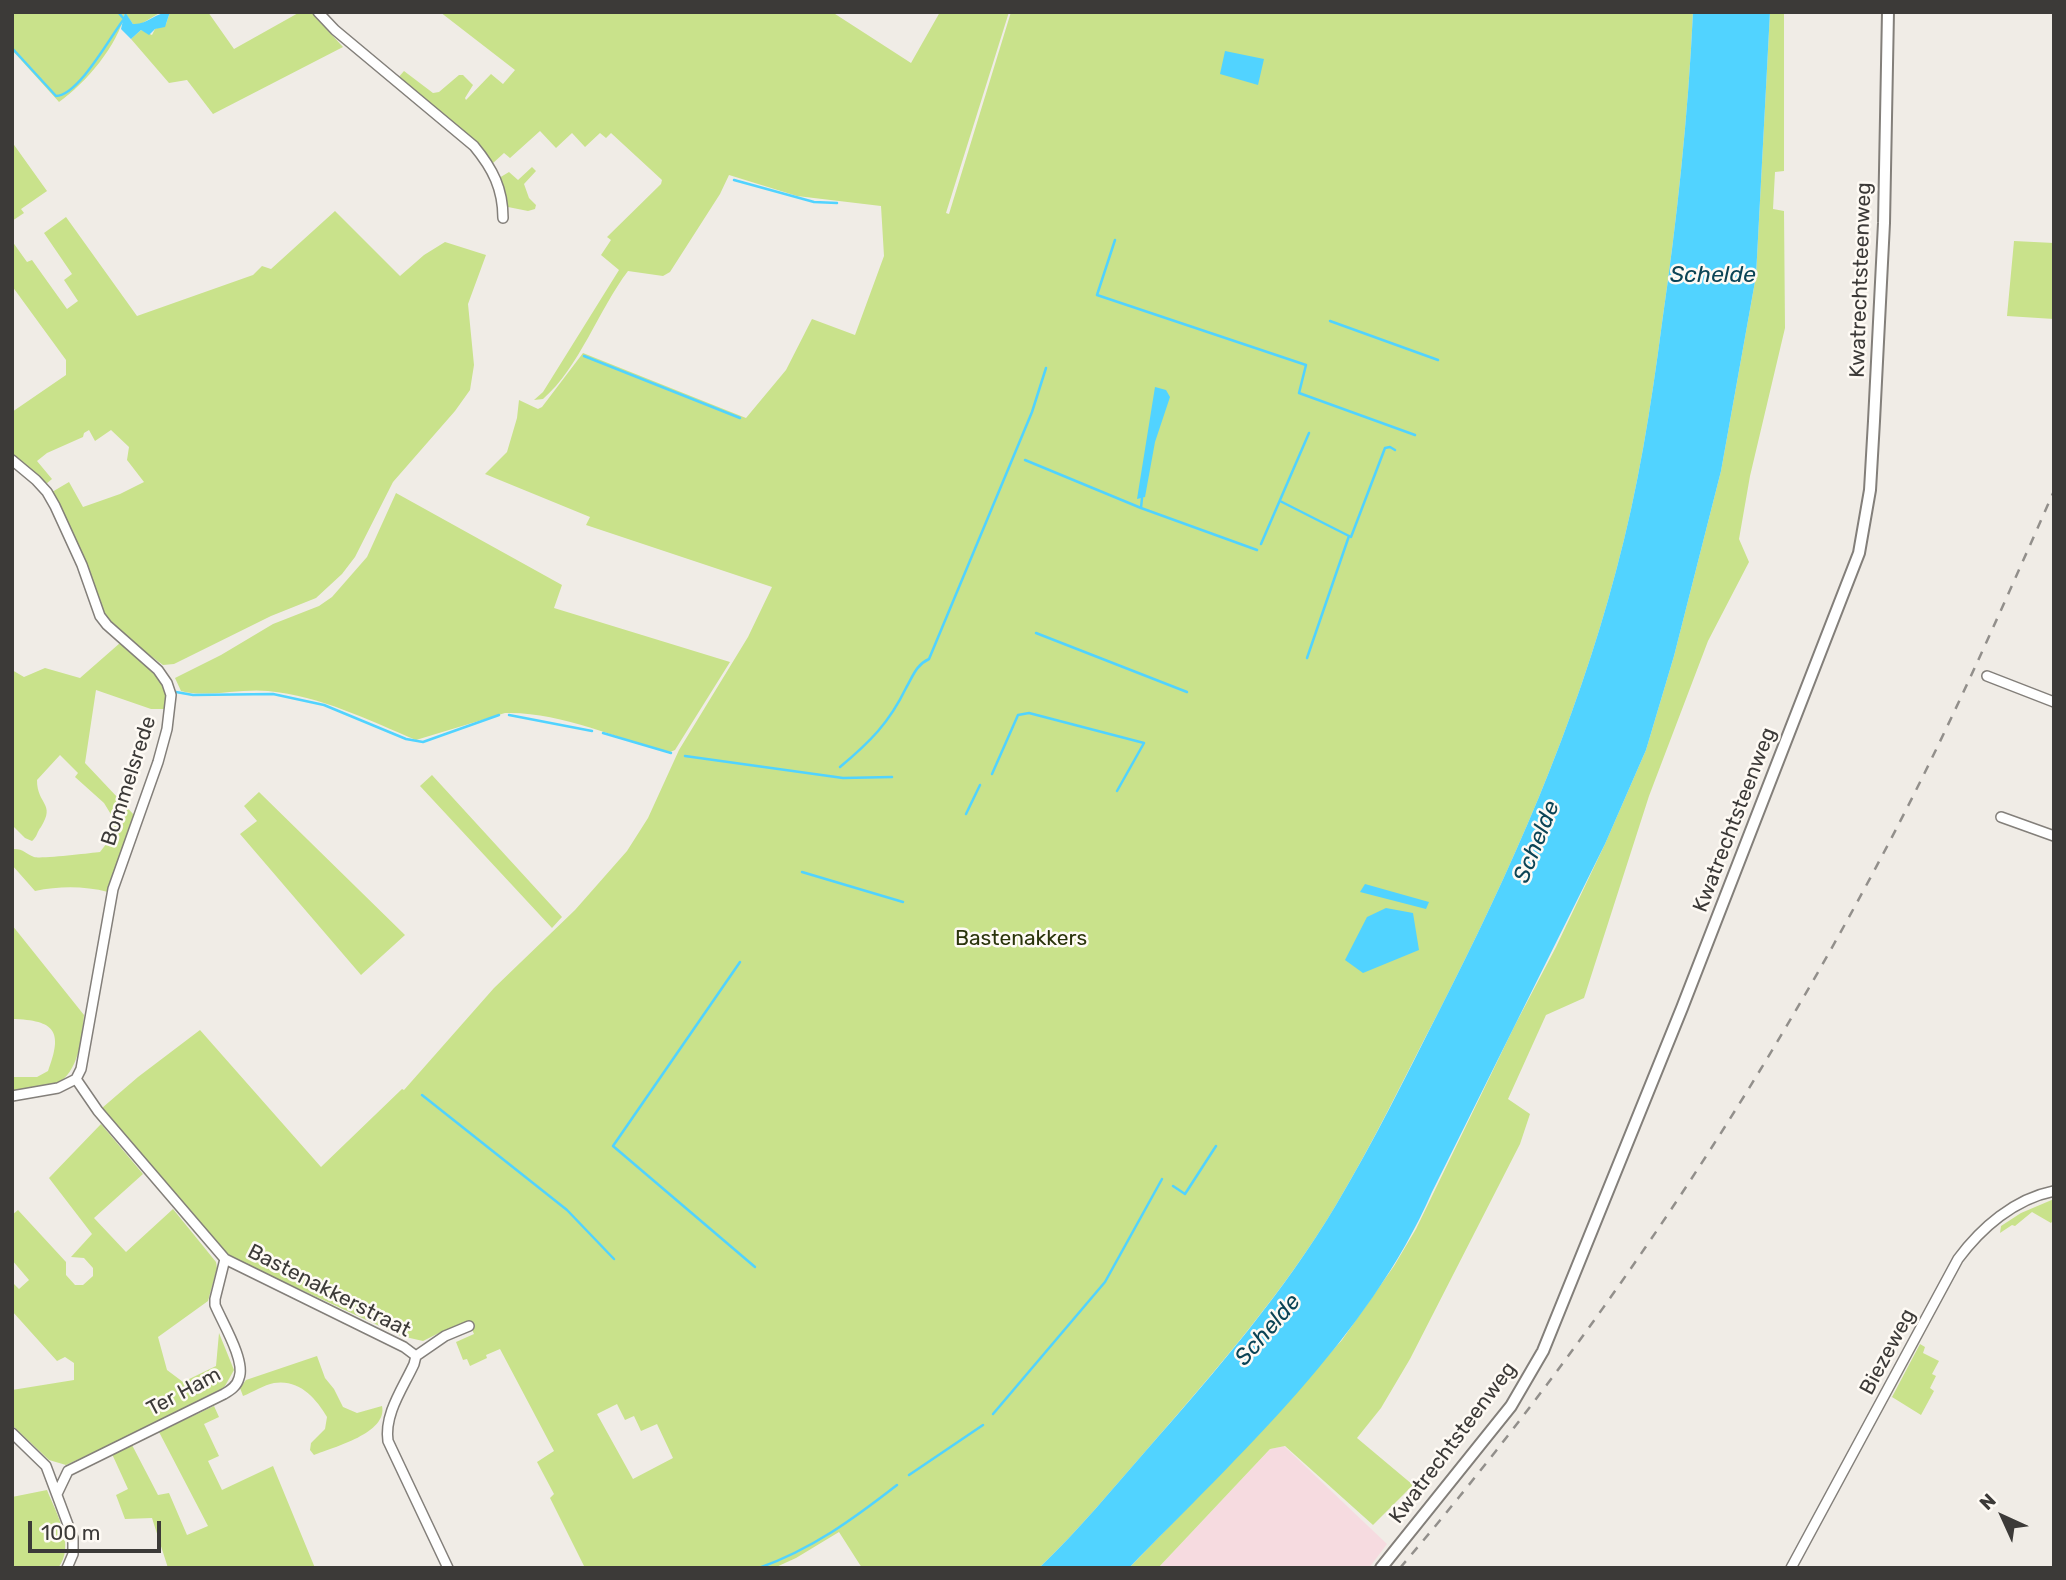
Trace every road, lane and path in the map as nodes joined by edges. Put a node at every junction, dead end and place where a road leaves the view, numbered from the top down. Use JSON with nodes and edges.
{"nodes":[{"id":1,"x":318,"y":12,"type":"edge"},
{"id":2,"x":1888,"y":12,"type":"edge"},
{"id":3,"x":503,"y":218,"type":"dead end"},
{"id":4,"x":12,"y":460,"type":"edge"},
{"id":5,"x":1987,"y":676,"type":"dead end"},
{"id":6,"x":2054,"y":702,"type":"edge"},
{"id":7,"x":2001,"y":817,"type":"dead end"},
{"id":8,"x":2054,"y":836,"type":"edge"},
{"id":9,"x":76,"y":1079,"type":"junction"},
{"id":10,"x":12,"y":1096,"type":"edge"},
{"id":11,"x":2054,"y":1191,"type":"edge"},
{"id":12,"x":225,"y":1259,"type":"junction"},
{"id":13,"x":469,"y":1326,"type":"dead end"},
{"id":14,"x":415,"y":1360,"type":"junction"},
{"id":15,"x":12,"y":1433,"type":"edge"},
{"id":16,"x":46,"y":1466,"type":"junction"},
{"id":17,"x":68,"y":1471,"type":"junction"},
{"id":18,"x":57,"y":1494,"type":"junction"},
{"id":19,"x":67,"y":1568,"type":"edge"},
{"id":20,"x":448,"y":1568,"type":"edge"},
{"id":21,"x":1381,"y":1568,"type":"edge"},
{"id":22,"x":1791,"y":1568,"type":"edge"}],
"edges":[{"from":1,"to":3,"type":"street"},
{"from":2,"to":21,"type":"street","name":"Kwatrechtsteenweg"},
{"from":4,"to":9,"type":"street","name":"Bommelsrede"},
{"from":5,"to":6,"type":"street"},
{"from":7,"to":8,"type":"street"},
{"from":9,"to":10,"type":"street"},
{"from":9,"to":12,"type":"street"},
{"from":11,"to":22,"type":"street","name":"Biezeweg"},
{"from":12,"to":14,"type":"street","name":"Bastenakkerstraat"},
{"from":12,"to":17,"type":"street","name":"Ter Ham"},
{"from":13,"to":14,"type":"street","name":"Bastenakkerstraat"},
{"from":14,"to":20,"type":"street"},
{"from":15,"to":16,"type":"street"},
{"from":16,"to":17,"type":"street"},
{"from":16,"to":18,"type":"street"},
{"from":17,"to":18,"type":"street"},
{"from":18,"to":19,"type":"street"}]}
